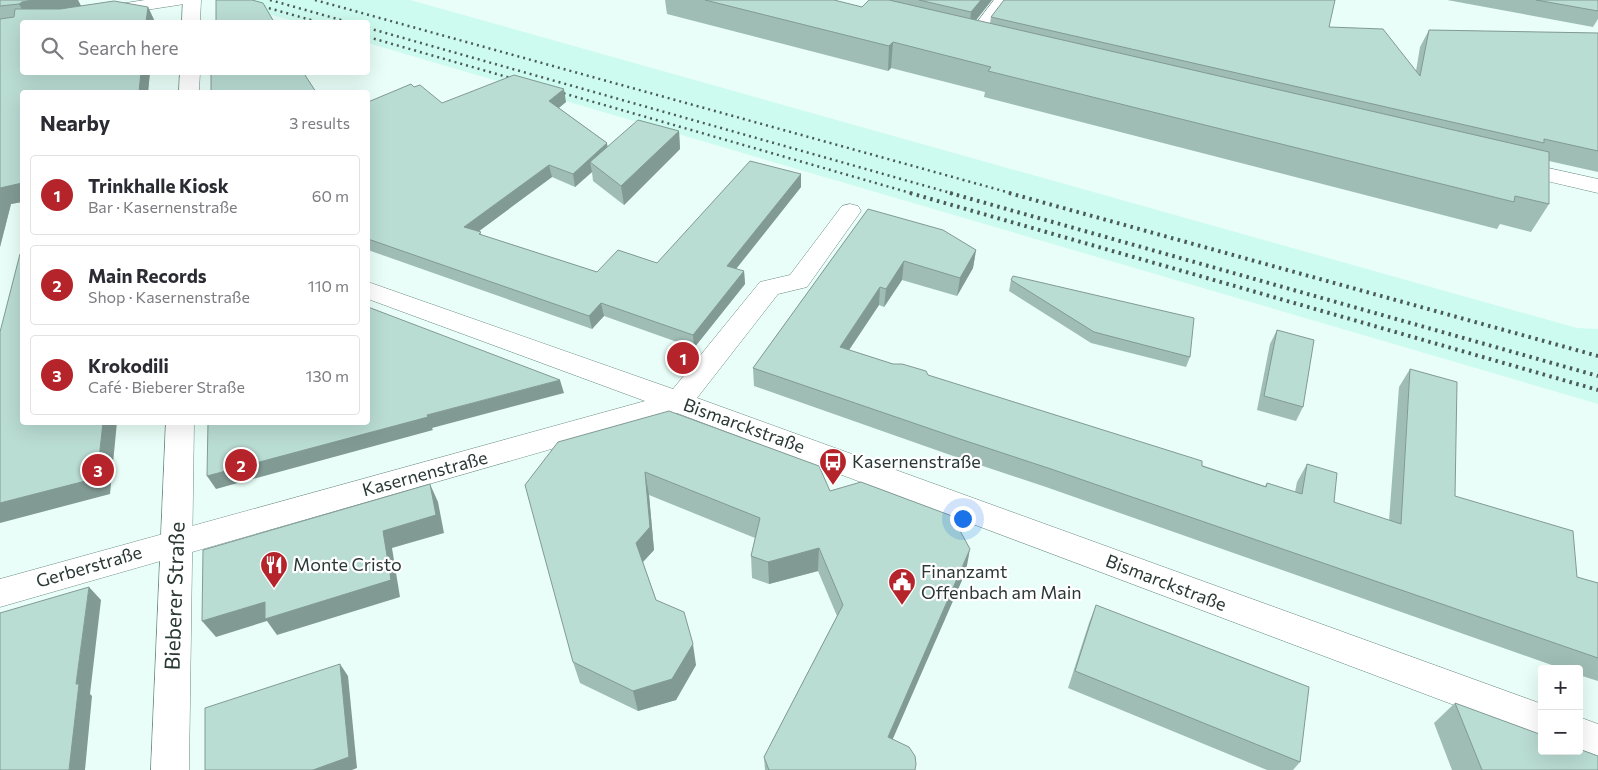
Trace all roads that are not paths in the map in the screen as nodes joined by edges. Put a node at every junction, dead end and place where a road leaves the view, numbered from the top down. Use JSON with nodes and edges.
{"nodes":[{"id":1,"x":192,"y":0,"type":"edge"},
{"id":2,"x":1003,"y":0,"type":"edge"},
{"id":3,"x":166,"y":1,"type":"edge"},
{"id":4,"x":49,"y":20,"type":"edge"},
{"id":5,"x":191,"y":20,"type":"edge"},
{"id":6,"x":993,"y":43,"type":"edge"},
{"id":7,"x":190,"y":75,"type":"edge"},
{"id":8,"x":190,"y":90,"type":"edge"},
{"id":9,"x":1492,"y":161,"type":"edge"},
{"id":10,"x":1598,"y":186,"type":"edge"},
{"id":11,"x":850,"y":210,"type":"dead end"},
{"id":12,"x":370,"y":291,"type":"edge"},
{"id":13,"x":678,"y":402,"type":"junction"},
{"id":14,"x":180,"y":425,"type":"edge"},
{"id":15,"x":177,"y":542,"type":"junction"},
{"id":16,"x":0,"y":593,"type":"edge"},
{"id":17,"x":1538,"y":720,"type":"edge"},
{"id":18,"x":1583,"y":736,"type":"edge"},
{"id":19,"x":1598,"y":742,"type":"edge"},
{"id":20,"x":170,"y":770,"type":"edge"}],
"edges":[{"from":1,"to":5,"type":"street"},
{"from":2,"to":6,"type":"street"},
{"from":3,"to":4,"type":"street"},
{"from":7,"to":8,"type":"street"},
{"from":9,"to":10,"type":"street"},
{"from":11,"to":13,"type":"street"},
{"from":12,"to":13,"type":"street","name":"Bismarckstraße"},
{"from":13,"to":15,"type":"street","name":"Kasernenstraße"},
{"from":13,"to":17,"type":"street","name":"Bismarckstraße"},
{"from":14,"to":15,"type":"street","name":"Bieberer Straße"},
{"from":15,"to":16,"type":"street","name":"Gerberstraße"},
{"from":15,"to":20,"type":"street","name":"Bieberer Straße"},
{"from":18,"to":19,"type":"street"}]}
